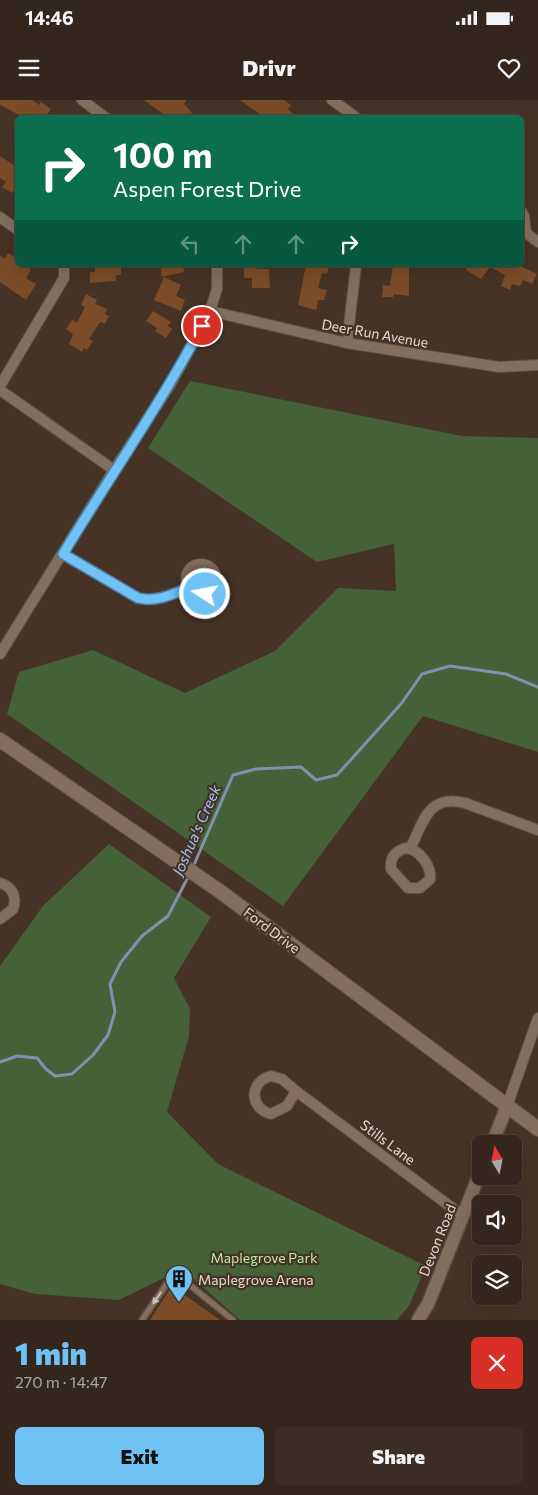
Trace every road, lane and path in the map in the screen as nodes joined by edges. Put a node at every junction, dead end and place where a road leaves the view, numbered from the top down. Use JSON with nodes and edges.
{"nodes":[{"id":1,"x":82,"y":100,"type":"edge"},
{"id":2,"x":332,"y":100,"type":"edge"},
{"id":3,"x":102,"y":115,"type":"edge"},
{"id":4,"x":353,"y":115,"type":"edge"},
{"id":5,"x":524,"y":216,"type":"edge"},
{"id":6,"x":0,"y":217,"type":"edge"},
{"id":7,"x":15,"y":228,"type":"edge"},
{"id":8,"x":524,"y":233,"type":"edge"},
{"id":9,"x":538,"y":242,"type":"edge"},
{"id":10,"x":64,"y":267,"type":"edge"},
{"id":11,"x":217,"y":267,"type":"edge"},
{"id":12,"x":356,"y":267,"type":"edge"},
{"id":13,"x":210,"y":311,"type":"junction"},
{"id":14,"x":348,"y":343,"type":"junction"},
{"id":15,"x":538,"y":364,"type":"edge"},
{"id":16,"x":0,"y":386,"type":"edge"},
{"id":17,"x":0,"y":390,"type":"edge"},
{"id":18,"x":114,"y":470,"type":"junction"},
{"id":19,"x":63,"y":554,"type":"junction"},
{"id":20,"x":188,"y":588,"type":"dead end"},
{"id":21,"x":0,"y":654,"type":"edge"},
{"id":22,"x":0,"y":740,"type":"edge"},
{"id":23,"x":538,"y":830,"type":"edge"},
{"id":24,"x":410,"y":848,"type":"dead end"},
{"id":25,"x":0,"y":883,"type":"edge"},
{"id":26,"x":0,"y":920,"type":"edge"},
{"id":27,"x":538,"y":1018,"type":"edge"},
{"id":28,"x":296,"y":1091,"type":"dead end"},
{"id":29,"x":507,"y":1106,"type":"junction"},
{"id":30,"x":538,"y":1129,"type":"edge"},
{"id":31,"x":496,"y":1135,"type":"edge"},
{"id":32,"x":475,"y":1185,"type":"edge"},
{"id":33,"x":463,"y":1216,"type":"junction"},
{"id":34,"x":142,"y":1320,"type":"edge"},
{"id":35,"x":233,"y":1320,"type":"edge"},
{"id":36,"x":418,"y":1320,"type":"edge"}],
"edges":[{"from":1,"to":3,"type":"street"},
{"from":2,"to":4,"type":"street"},
{"from":5,"to":8,"type":"street"},
{"from":6,"to":7,"type":"street"},
{"from":8,"to":9,"type":"street"},
{"from":10,"to":16,"type":"street"},
{"from":11,"to":13,"type":"street"},
{"from":12,"to":14,"type":"street"},
{"from":13,"to":14,"type":"street","name":"Deer Run Avenue"},
{"from":13,"to":18,"type":"street"},
{"from":14,"to":15,"type":"street","name":"Deer Run Avenue"},
{"from":17,"to":18,"type":"street"},
{"from":18,"to":19,"type":"street"},
{"from":19,"to":20,"type":"street"},
{"from":19,"to":21,"type":"street"},
{"from":22,"to":29,"type":"main road","name":"Ford Drive"},
{"from":23,"to":24,"type":"street"},
{"from":25,"to":26,"type":"street"},
{"from":27,"to":29,"type":"street"},
{"from":28,"to":33,"type":"street","name":"Stills Lane"},
{"from":29,"to":30,"type":"main road","name":"Ford Drive"},
{"from":29,"to":31,"type":"street"},
{"from":32,"to":33,"type":"street","name":"Devon Road"},
{"from":33,"to":36,"type":"street","name":"Devon Road"},
{"from":35,"to":34,"type":"lane","one_way":true}]}
